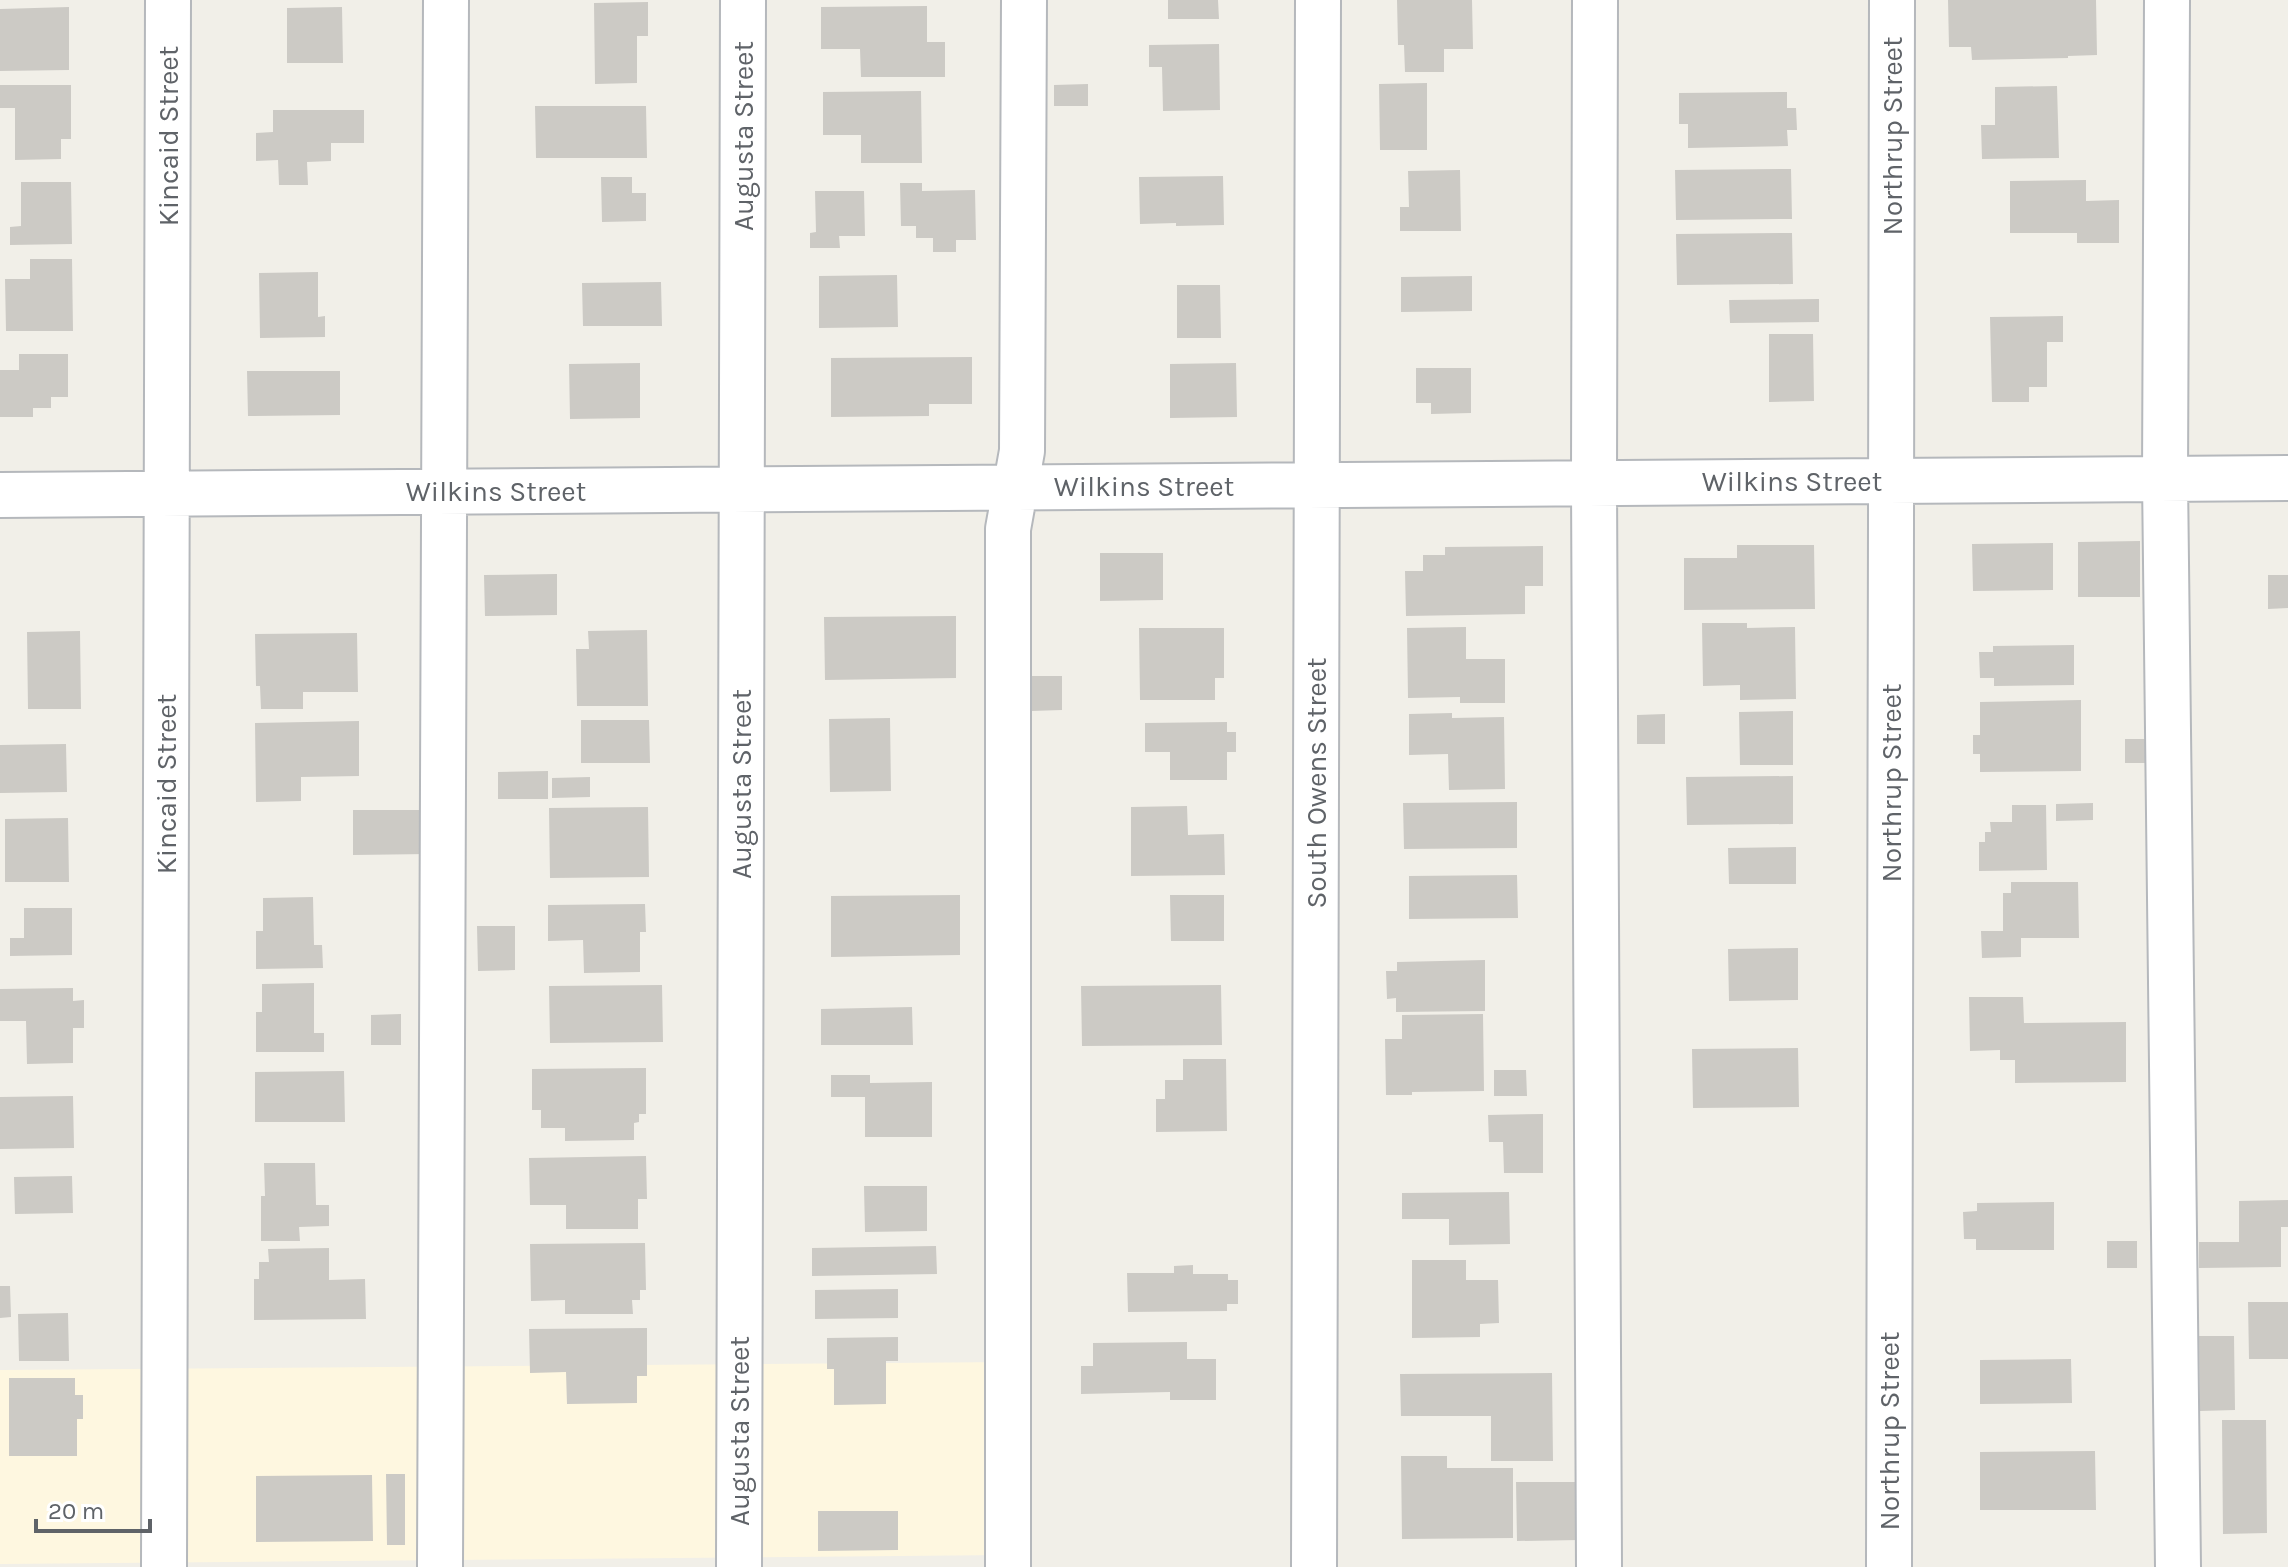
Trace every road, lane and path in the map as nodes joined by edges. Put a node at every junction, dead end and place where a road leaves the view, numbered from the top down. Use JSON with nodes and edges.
{"nodes":[{"id":1,"x":168,"y":0,"type":"edge"},
{"id":2,"x":446,"y":0,"type":"edge"},
{"id":3,"x":743,"y":0,"type":"edge"},
{"id":4,"x":1024,"y":0,"type":"edge"},
{"id":5,"x":1318,"y":0,"type":"edge"},
{"id":6,"x":1595,"y":0,"type":"edge"},
{"id":7,"x":1892,"y":0,"type":"edge"},
{"id":8,"x":2167,"y":0,"type":"edge"},
{"id":9,"x":2288,"y":478,"type":"edge"},
{"id":10,"x":2165,"y":479,"type":"junction"},
{"id":11,"x":1891,"y":480,"type":"junction"},
{"id":12,"x":1594,"y":483,"type":"junction"},
{"id":13,"x":1316,"y":485,"type":"junction"},
{"id":14,"x":1014,"y":487,"type":"junction"},
{"id":15,"x":742,"y":489,"type":"junction"},
{"id":16,"x":446,"y":491,"type":"junction"},
{"id":17,"x":167,"y":493,"type":"junction"},
{"id":18,"x":0,"y":495,"type":"edge"},
{"id":19,"x":164,"y":1567,"type":"edge"},
{"id":20,"x":440,"y":1567,"type":"edge"},
{"id":21,"x":739,"y":1567,"type":"edge"},
{"id":22,"x":1008,"y":1567,"type":"edge"},
{"id":23,"x":1314,"y":1567,"type":"edge"},
{"id":24,"x":1599,"y":1567,"type":"edge"},
{"id":25,"x":1889,"y":1567,"type":"edge"},
{"id":26,"x":2178,"y":1567,"type":"edge"}],
"edges":[{"from":1,"to":17,"type":"street","name":"Kincaid Street"},
{"from":2,"to":16,"type":"street"},
{"from":3,"to":15,"type":"street","name":"Augusta Street"},
{"from":4,"to":14,"type":"street"},
{"from":5,"to":13,"type":"street","name":"South Owens Street"},
{"from":6,"to":12,"type":"street"},
{"from":7,"to":11,"type":"street","name":"Northrup Street"},
{"from":8,"to":10,"type":"street"},
{"from":9,"to":10,"type":"street","name":"Wilkins Street"},
{"from":10,"to":11,"type":"street","name":"Wilkins Street"},
{"from":10,"to":26,"type":"street"},
{"from":11,"to":12,"type":"street","name":"Wilkins Street"},
{"from":11,"to":25,"type":"street","name":"Northrup Street"},
{"from":12,"to":13,"type":"street","name":"Wilkins Street"},
{"from":12,"to":24,"type":"street"},
{"from":13,"to":14,"type":"street","name":"Wilkins Street"},
{"from":13,"to":23,"type":"street","name":"South Owens Street"},
{"from":14,"to":15,"type":"street","name":"Wilkins Street"},
{"from":14,"to":22,"type":"street"},
{"from":15,"to":16,"type":"street","name":"Wilkins Street"},
{"from":15,"to":21,"type":"street","name":"Augusta Street"},
{"from":16,"to":17,"type":"street","name":"Wilkins Street"},
{"from":16,"to":20,"type":"street"},
{"from":17,"to":18,"type":"street","name":"Wilkins Street"},
{"from":17,"to":19,"type":"street","name":"Kincaid Street"}]}
